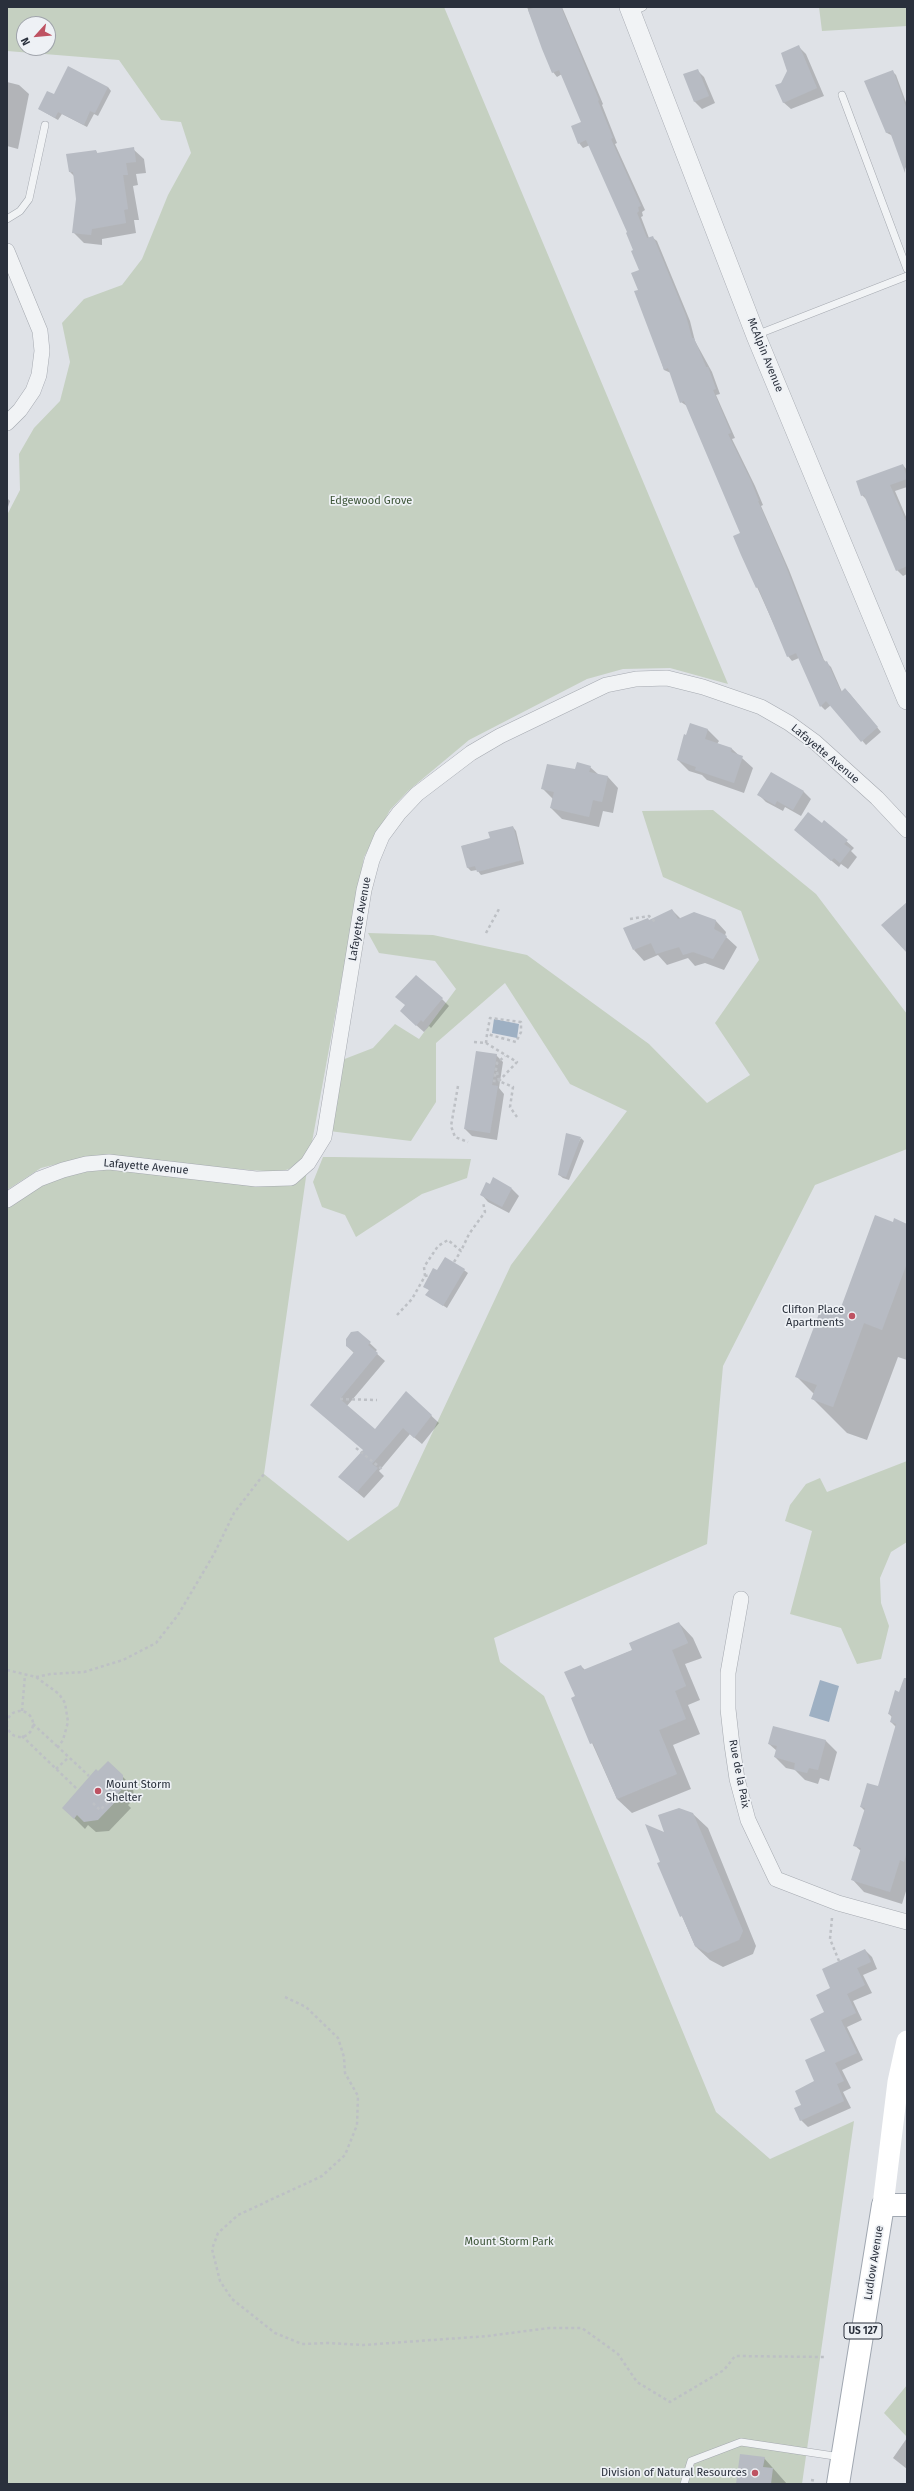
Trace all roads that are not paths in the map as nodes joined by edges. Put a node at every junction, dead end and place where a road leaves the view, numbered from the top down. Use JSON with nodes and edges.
{"nodes":[{"id":1,"x":635,"y":9,"type":"edge"},
{"id":2,"x":842,"y":95,"type":"dead end"},
{"id":3,"x":44,"y":125,"type":"dead end"},
{"id":4,"x":7,"y":219,"type":"edge"},
{"id":5,"x":7,"y":251,"type":"edge"},
{"id":6,"x":907,"y":269,"type":"edge"},
{"id":7,"x":907,"y":276,"type":"edge"},
{"id":8,"x":756,"y":336,"type":"junction"},
{"id":9,"x":7,"y":423,"type":"edge"},
{"id":10,"x":902,"y":675,"type":"edge"},
{"id":11,"x":907,"y":700,"type":"edge"},
{"id":12,"x":907,"y":830,"type":"edge"},
{"id":13,"x":7,"y":1200,"type":"edge"},
{"id":14,"x":741,"y":1599,"type":"dead end"},
{"id":15,"x":907,"y":1922,"type":"edge"},
{"id":16,"x":907,"y":2041,"type":"edge"},
{"id":17,"x":883,"y":2205,"type":"junction"},
{"id":18,"x":907,"y":2205,"type":"edge"},
{"id":19,"x":843,"y":2457,"type":"junction"},
{"id":20,"x":684,"y":2484,"type":"edge"},
{"id":21,"x":838,"y":2484,"type":"edge"}],
"edges":[{"from":1,"to":8,"type":"street","name":"McAlpin Avenue"},
{"from":2,"to":6,"type":"lane"},
{"from":3,"to":4,"type":"lane"},
{"from":5,"to":9,"type":"street"},
{"from":7,"to":8,"type":"lane"},
{"from":8,"to":10,"type":"street","name":"McAlpin Avenue"},
{"from":10,"to":11,"type":"street","name":"McAlpin Avenue"},
{"from":12,"to":13,"type":"street","name":"Lafayette Avenue"},
{"from":14,"to":15,"type":"street","name":"Rue de la Paix"},
{"from":16,"to":17,"type":"main road","name":"Ludlow Avenue"},
{"from":17,"to":18,"type":"main road"},
{"from":17,"to":19,"type":"main road","name":"Ludlow Avenue","number":"US 127"},
{"from":19,"to":20,"type":"lane"},
{"from":19,"to":21,"type":"main road","name":"Ludlow Avenue","number":"US 127"}]}
